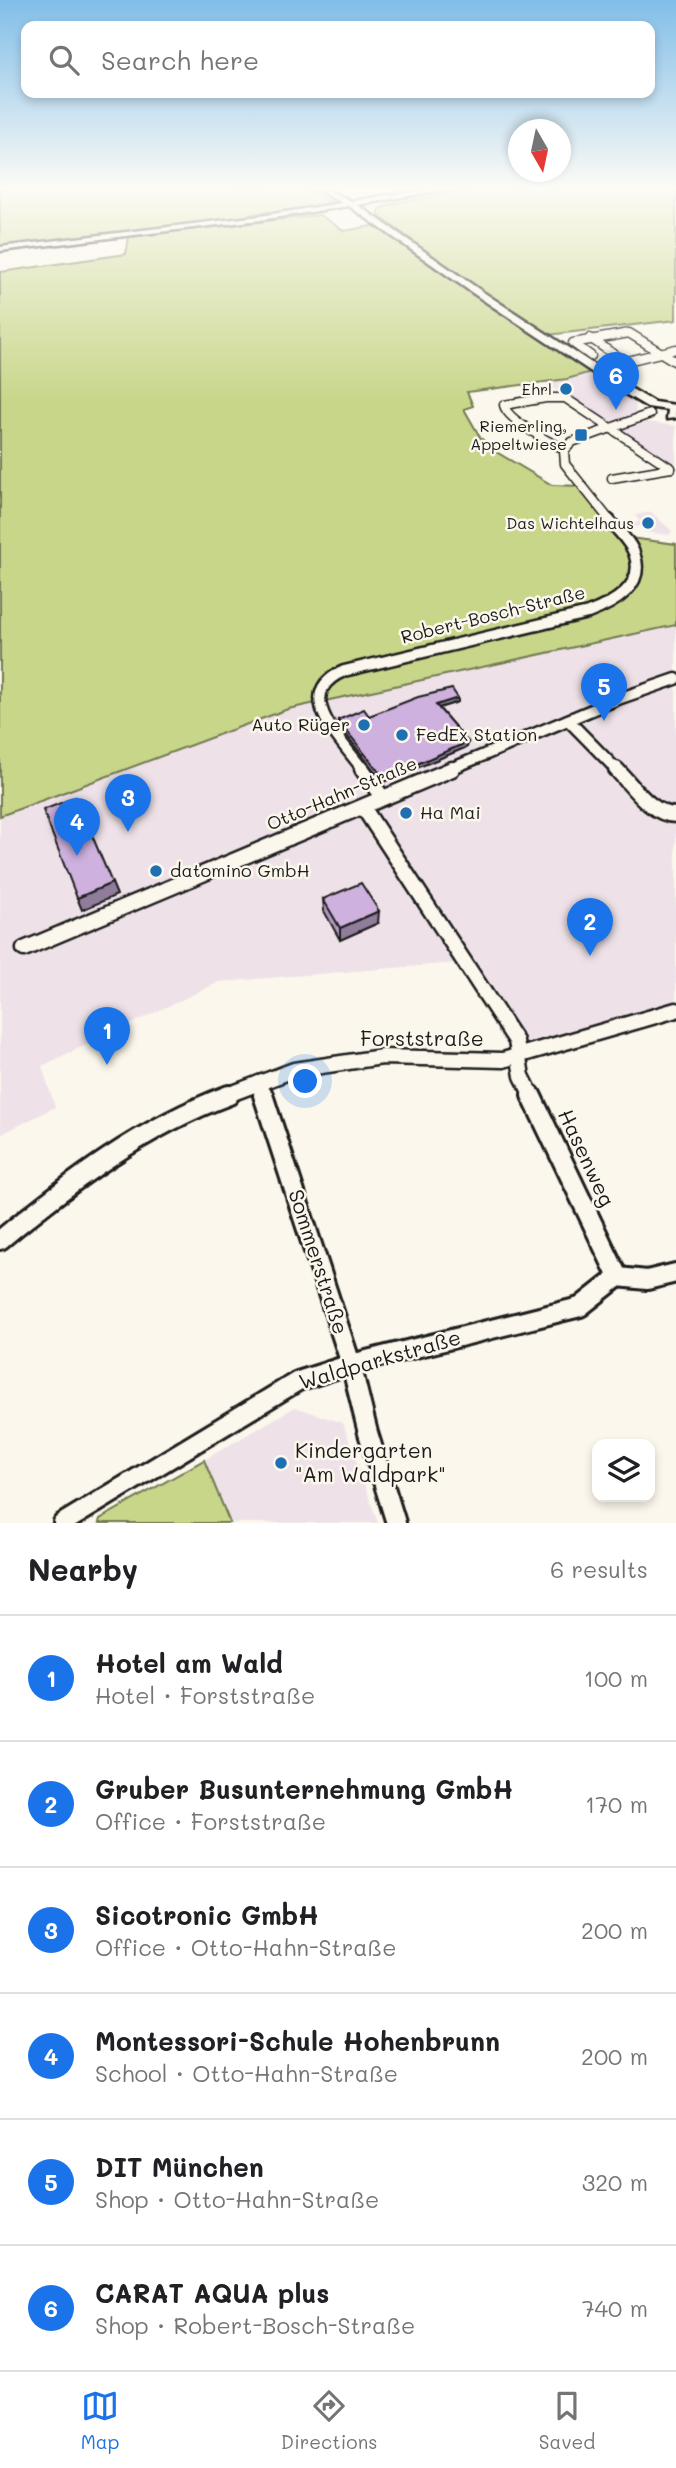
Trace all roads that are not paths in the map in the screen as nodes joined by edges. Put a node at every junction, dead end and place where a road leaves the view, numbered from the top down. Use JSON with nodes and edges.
{"nodes":[{"id":1,"x":431,"y":258,"type":"edge"},
{"id":2,"x":590,"y":338,"type":"junction"},
{"id":3,"x":676,"y":349,"type":"edge"},
{"id":4,"x":662,"y":353,"type":"junction"},
{"id":5,"x":591,"y":356,"type":"dead end"},
{"id":6,"x":625,"y":362,"type":"junction"},
{"id":7,"x":676,"y":362,"type":"edge"},
{"id":8,"x":595,"y":369,"type":"junction"},
{"id":9,"x":651,"y":410,"type":"junction"},
{"id":10,"x":674,"y":418,"type":"edge"},
{"id":11,"x":611,"y":428,"type":"junction"},
{"id":12,"x":564,"y":449,"type":"junction"},
{"id":13,"x":612,"y":478,"type":"dead end"},
{"id":14,"x":676,"y":679,"type":"edge"},
{"id":15,"x":568,"y":719,"type":"junction"},
{"id":16,"x":382,"y":797,"type":"junction"},
{"id":17,"x":363,"y":807,"type":"junction"},
{"id":18,"x":676,"y":815,"type":"edge"},
{"id":19,"x":24,"y":949,"type":"dead end"},
{"id":20,"x":676,"y":1010,"type":"edge"},
{"id":21,"x":517,"y":1057,"type":"junction"},
{"id":22,"x":259,"y":1083,"type":"junction"},
{"id":23,"x":0,"y":1240,"type":"edge"},
{"id":24,"x":676,"y":1273,"type":"edge"},
{"id":25,"x":618,"y":1276,"type":"junction"},
{"id":26,"x":351,"y":1364,"type":"junction"},
{"id":27,"x":67,"y":1522,"type":"edge"},
{"id":28,"x":396,"y":1523,"type":"edge"}],
"edges":[{"from":1,"to":8,"type":"main road"},
{"from":2,"to":4,"type":"street"},
{"from":2,"to":5,"type":"street"},
{"from":2,"to":6,"type":"street"},
{"from":3,"to":4,"type":"street"},
{"from":4,"to":6,"type":"street"},
{"from":4,"to":7,"type":"street"},
{"from":6,"to":8,"type":"street"},
{"from":8,"to":9,"type":"main road"},
{"from":9,"to":10,"type":"main road"},
{"from":9,"to":11,"type":"street"},
{"from":11,"to":12,"type":"street"},
{"from":11,"to":12,"type":"street"},
{"from":11,"to":13,"type":"street"},
{"from":12,"to":16,"type":"street","name":"Robert-Bosch-Straße"},
{"from":14,"to":15,"type":"street","name":"Otto-Hahn-Straße"},
{"from":15,"to":16,"type":"street","name":"Otto-Hahn-Straße"},
{"from":15,"to":18,"type":"street"},
{"from":16,"to":17,"type":"street","name":"Otto-Hahn-Straße"},
{"from":17,"to":19,"type":"street","name":"Otto-Hahn-Straße"},
{"from":17,"to":21,"type":"street"},
{"from":20,"to":21,"type":"street","name":"Forststraße"},
{"from":21,"to":22,"type":"street","name":"Forststraße"},
{"from":21,"to":25,"type":"street","name":"Hasenweg"},
{"from":22,"to":23,"type":"street","name":"Forststraße"},
{"from":22,"to":26,"type":"street","name":"Sommerstraße"},
{"from":24,"to":25,"type":"street"},
{"from":25,"to":26,"type":"street","name":"Waldparkstraße"},
{"from":26,"to":27,"type":"street","name":"Waldparkstraße"},
{"from":26,"to":28,"type":"street","name":"Sommerstraße"}]}
